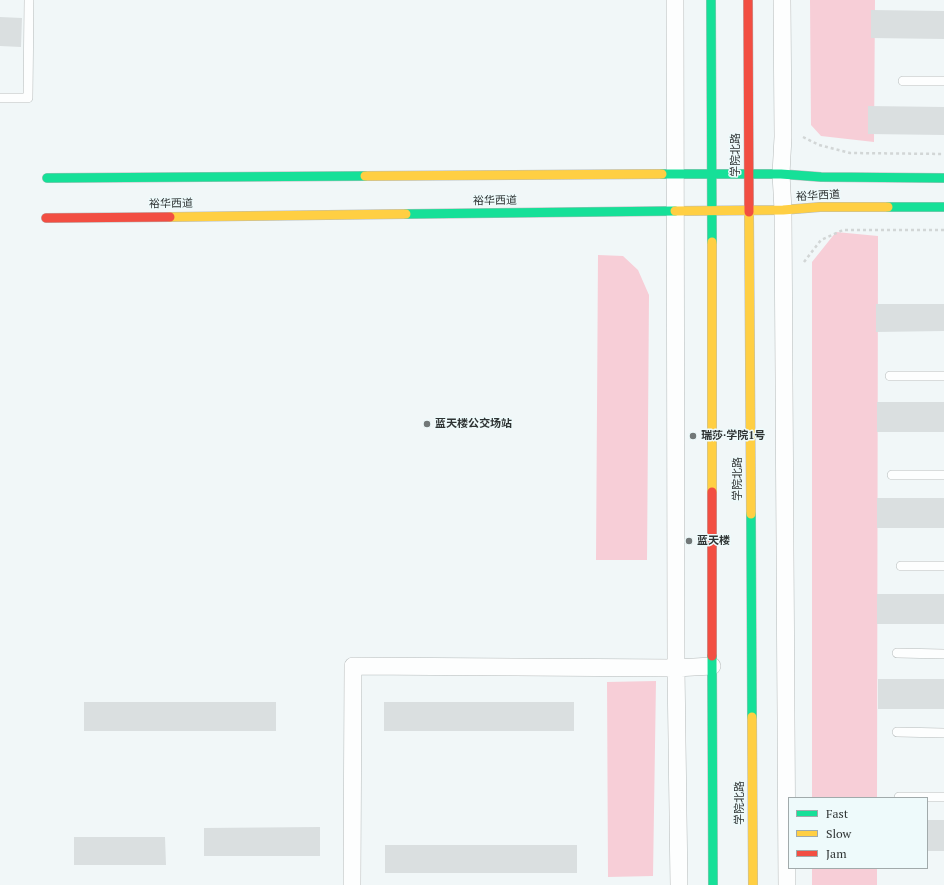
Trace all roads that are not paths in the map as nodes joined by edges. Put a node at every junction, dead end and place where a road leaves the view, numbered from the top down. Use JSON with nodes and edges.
{"nodes":[{"id":1,"x":29,"y":0,"type":"edge"},
{"id":2,"x":675,"y":0,"type":"edge"},
{"id":3,"x":711,"y":0,"type":"edge"},
{"id":4,"x":748,"y":0,"type":"edge"},
{"id":5,"x":782,"y":0,"type":"edge"},
{"id":6,"x":903,"y":81,"type":"dead end"},
{"id":7,"x":944,"y":81,"type":"edge"},
{"id":8,"x":0,"y":98,"type":"edge"},
{"id":9,"x":711,"y":174,"type":"junction"},
{"id":10,"x":749,"y":174,"type":"junction"},
{"id":11,"x":781,"y":174,"type":"junction"},
{"id":12,"x":676,"y":175,"type":"junction"},
{"id":13,"x":47,"y":178,"type":"dead end"},
{"id":14,"x":944,"y":178,"type":"edge"},
{"id":15,"x":944,"y":207,"type":"edge"},
{"id":16,"x":749,"y":210,"type":"junction"},
{"id":17,"x":783,"y":210,"type":"junction"},
{"id":18,"x":676,"y":211,"type":"junction"},
{"id":19,"x":711,"y":211,"type":"junction"},
{"id":20,"x":46,"y":218,"type":"dead end"},
{"id":21,"x":890,"y":376,"type":"dead end"},
{"id":22,"x":944,"y":376,"type":"edge"},
{"id":23,"x":892,"y":475,"type":"dead end"},
{"id":24,"x":944,"y":475,"type":"edge"},
{"id":25,"x":901,"y":566,"type":"dead end"},
{"id":26,"x":944,"y":566,"type":"edge"},
{"id":27,"x":897,"y":654,"type":"dead end"},
{"id":28,"x":944,"y":654,"type":"edge"},
{"id":29,"x":712,"y":666,"type":"junction"},
{"id":30,"x":676,"y":668,"type":"junction"},
{"id":31,"x":897,"y":732,"type":"dead end"},
{"id":32,"x":944,"y":733,"type":"edge"},
{"id":33,"x":899,"y":797,"type":"dead end"},
{"id":34,"x":944,"y":797,"type":"edge"},
{"id":35,"x":352,"y":885,"type":"edge"},
{"id":36,"x":679,"y":885,"type":"edge"},
{"id":37,"x":713,"y":885,"type":"edge"},
{"id":38,"x":752,"y":885,"type":"edge"},
{"id":39,"x":787,"y":885,"type":"edge"}],
"edges":[{"from":1,"to":8,"type":"lane"},
{"from":2,"to":12,"type":"street"},
{"from":3,"to":9,"type":"main road"},
{"from":4,"to":10,"type":"main road","name":"学院北路"},
{"from":5,"to":11,"type":"street"},
{"from":6,"to":7,"type":"lane"},
{"from":9,"to":10,"type":"main road","name":"裕华西道"},
{"from":9,"to":12,"type":"main road","name":"裕华西道"},
{"from":9,"to":19,"type":"main road"},
{"from":10,"to":11,"type":"main road","name":"裕华西道"},
{"from":10,"to":16,"type":"main road","name":"学院北路"},
{"from":11,"to":14,"type":"main road","name":"裕华西道"},
{"from":11,"to":17,"type":"street"},
{"from":12,"to":13,"type":"main road","name":"裕华西道"},
{"from":12,"to":18,"type":"street"},
{"from":15,"to":17,"type":"main road","name":"裕华西道"},
{"from":16,"to":17,"type":"main road","name":"裕华西道"},
{"from":16,"to":19,"type":"main road","name":"裕华西道"},
{"from":16,"to":38,"type":"main road","name":"学院北路"},
{"from":17,"to":39,"type":"street"},
{"from":18,"to":19,"type":"main road","name":"裕华西道"},
{"from":18,"to":20,"type":"main road","name":"裕华西道"},
{"from":18,"to":30,"type":"street"},
{"from":19,"to":29,"type":"main road"},
{"from":21,"to":22,"type":"lane"},
{"from":23,"to":24,"type":"lane"},
{"from":25,"to":26,"type":"lane"},
{"from":27,"to":28,"type":"lane"},
{"from":29,"to":30,"type":"street"},
{"from":29,"to":37,"type":"main road"},
{"from":30,"to":35,"type":"street"},
{"from":30,"to":36,"type":"street"},
{"from":31,"to":32,"type":"lane"},
{"from":33,"to":34,"type":"lane"}]}
